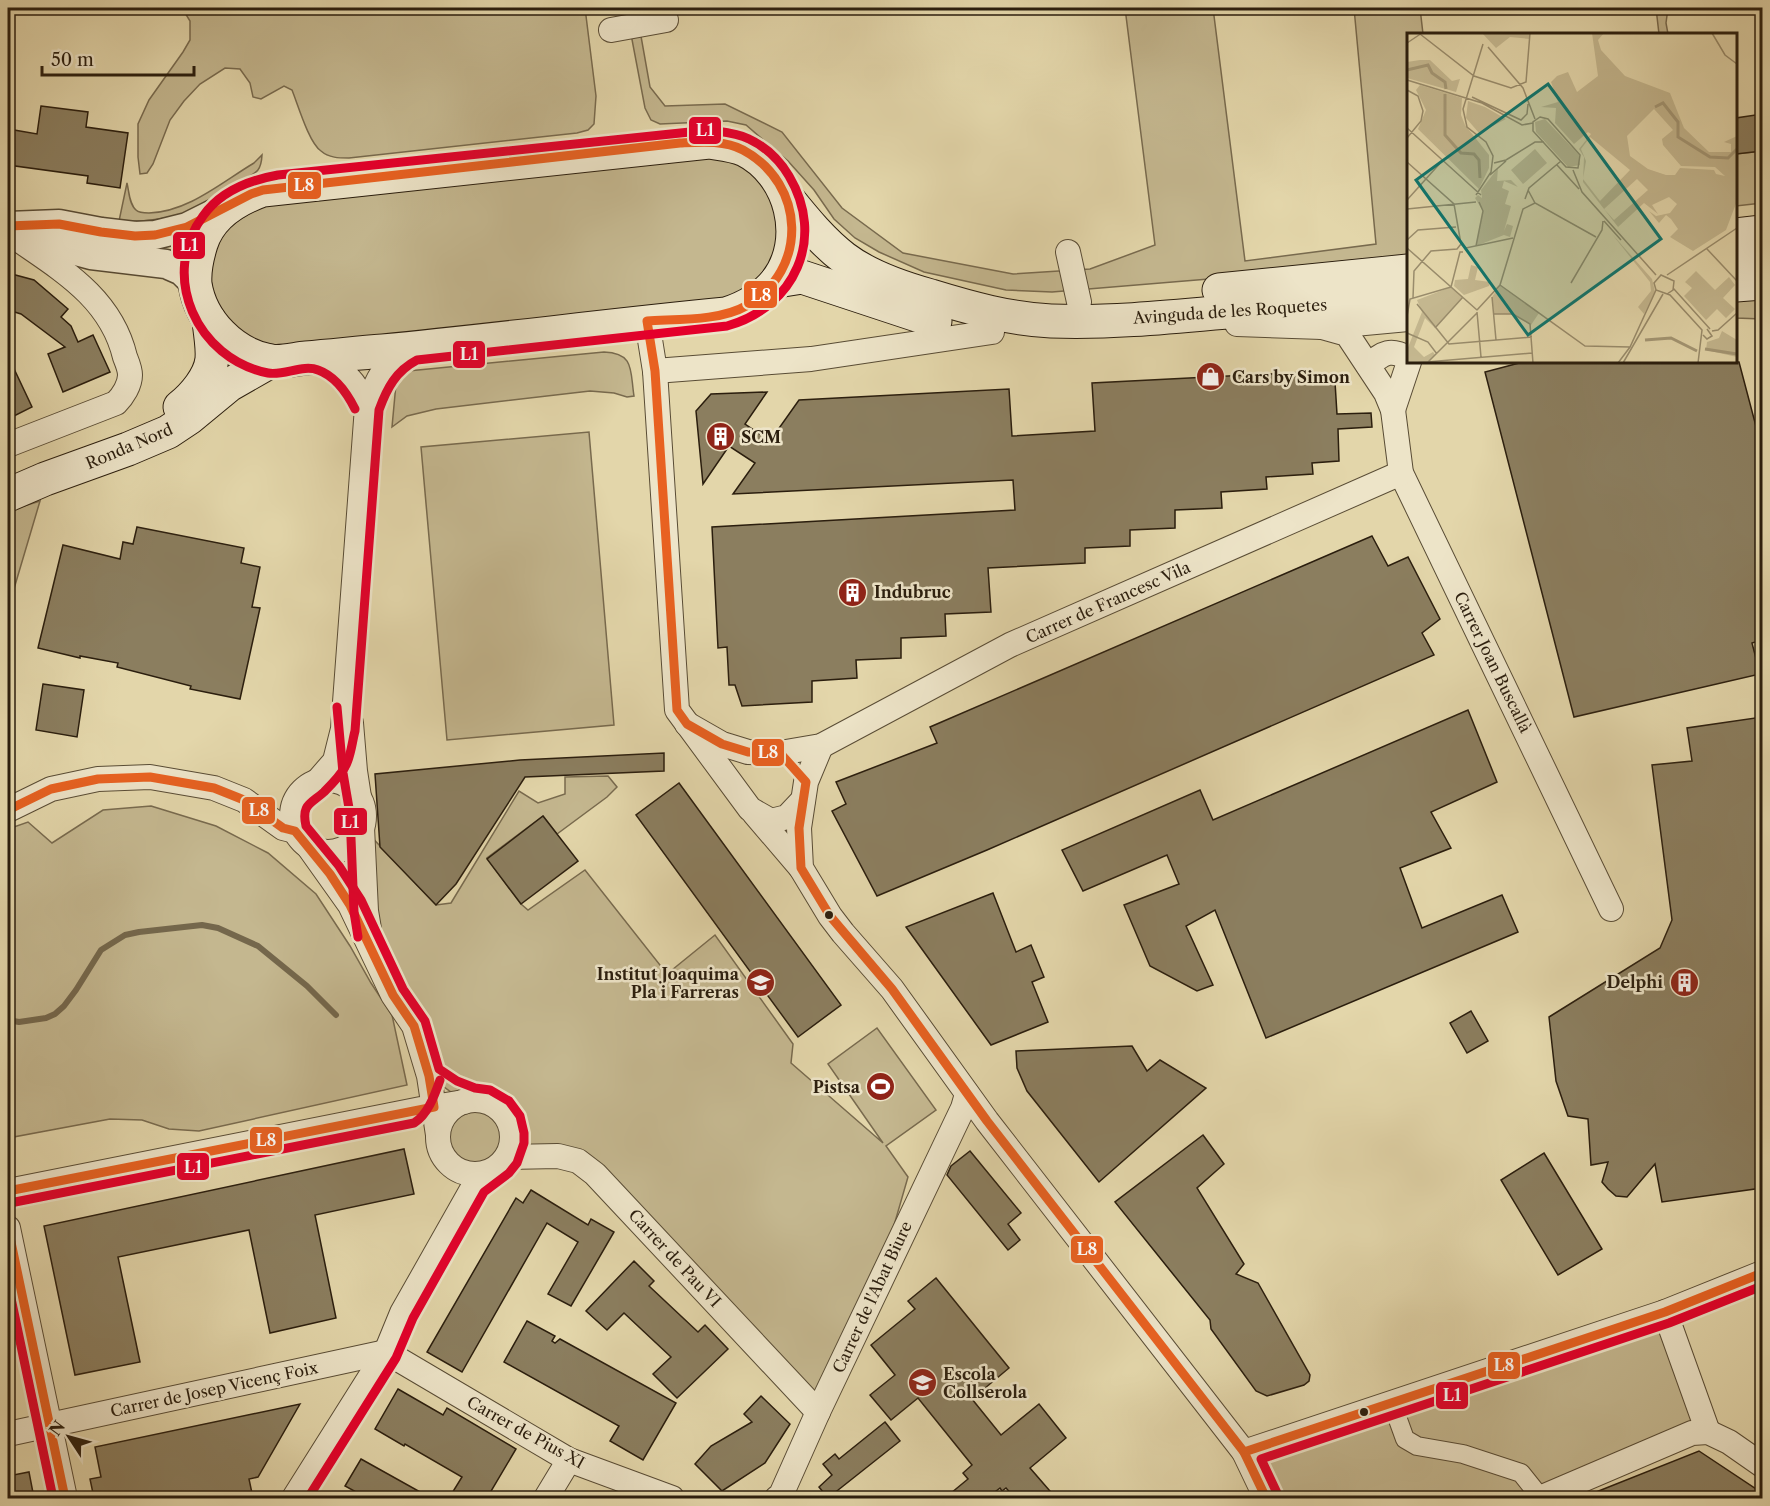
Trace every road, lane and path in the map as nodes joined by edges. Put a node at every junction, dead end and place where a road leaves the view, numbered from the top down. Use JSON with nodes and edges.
{"nodes":[{"id":1,"x":666,"y":20,"type":"dead end"},
{"id":2,"x":611,"y":30,"type":"dead end"},
{"id":3,"x":788,"y":199,"type":"junction"},
{"id":4,"x":229,"y":206,"type":"junction"},
{"id":5,"x":8,"y":229,"type":"edge"},
{"id":6,"x":1762,"y":232,"type":"edge"},
{"id":7,"x":1737,"y":235,"type":"edge"},
{"id":8,"x":1068,"y":252,"type":"dead end"},
{"id":9,"x":1762,"y":258,"type":"edge"},
{"id":10,"x":1737,"y":261,"type":"edge"},
{"id":11,"x":1407,"y":271,"type":"edge"},
{"id":12,"x":777,"y":281,"type":"junction"},
{"id":13,"x":1762,"y":282,"type":"edge"},
{"id":14,"x":195,"y":285,"type":"junction"},
{"id":15,"x":1737,"y":285,"type":"edge"},
{"id":16,"x":1407,"y":297,"type":"edge"},
{"id":17,"x":1079,"y":303,"type":"junction"},
{"id":18,"x":968,"y":306,"type":"junction"},
{"id":19,"x":1142,"y":319,"type":"junction"},
{"id":20,"x":1407,"y":319,"type":"edge"},
{"id":21,"x":209,"y":321,"type":"junction"},
{"id":22,"x":647,"y":321,"type":"junction"},
{"id":23,"x":1051,"y":321,"type":"junction"},
{"id":24,"x":1322,"y":327,"type":"junction"},
{"id":25,"x":992,"y":332,"type":"junction"},
{"id":26,"x":413,"y":348,"type":"junction"},
{"id":27,"x":318,"y":357,"type":"junction"},
{"id":28,"x":1407,"y":358,"type":"edge"},
{"id":29,"x":271,"y":361,"type":"junction"},
{"id":30,"x":1408,"y":363,"type":"edge"},
{"id":31,"x":1368,"y":365,"type":"junction"},
{"id":32,"x":655,"y":371,"type":"junction"},
{"id":33,"x":367,"y":407,"type":"junction"},
{"id":34,"x":1393,"y":410,"type":"junction"},
{"id":35,"x":8,"y":444,"type":"edge"},
{"id":36,"x":1401,"y":473,"type":"junction"},
{"id":37,"x":8,"y":477,"type":"edge"},
{"id":38,"x":8,"y":495,"type":"edge"},
{"id":39,"x":347,"y":682,"type":"junction"},
{"id":40,"x":687,"y":724,"type":"junction"},
{"id":41,"x":821,"y":746,"type":"junction"},
{"id":42,"x":748,"y":752,"type":"junction"},
{"id":43,"x":780,"y":753,"type":"junction"},
{"id":44,"x":315,"y":784,"type":"junction"},
{"id":45,"x":805,"y":791,"type":"junction"},
{"id":46,"x":359,"y":797,"type":"junction"},
{"id":47,"x":743,"y":800,"type":"junction"},
{"id":48,"x":8,"y":810,"type":"edge"},
{"id":49,"x":362,"y":827,"type":"junction"},
{"id":50,"x":301,"y":838,"type":"junction"},
{"id":51,"x":801,"y":868,"type":"junction"},
{"id":52,"x":1611,"y":909,"type":"dead end"},
{"id":53,"x":373,"y":950,"type":"junction"},
{"id":54,"x":429,"y":1076,"type":"junction"},
{"id":55,"x":968,"y":1094,"type":"junction"},
{"id":56,"x":468,"y":1101,"type":"junction"},
{"id":57,"x":422,"y":1109,"type":"junction"},
{"id":58,"x":438,"y":1135,"type":"junction"},
{"id":59,"x":499,"y":1164,"type":"junction"},
{"id":60,"x":8,"y":1191,"type":"edge"},
{"id":61,"x":8,"y":1228,"type":"edge"},
{"id":62,"x":1762,"y":1273,"type":"edge"},
{"id":63,"x":1665,"y":1312,"type":"junction"},
{"id":64,"x":386,"y":1352,"type":"junction"},
{"id":65,"x":1392,"y":1403,"type":"junction"},
{"id":66,"x":818,"y":1412,"type":"junction"},
{"id":67,"x":50,"y":1425,"type":"junction"},
{"id":68,"x":1700,"y":1432,"type":"junction"},
{"id":69,"x":8,"y":1434,"type":"edge"},
{"id":70,"x":1244,"y":1452,"type":"junction"},
{"id":71,"x":569,"y":1460,"type":"junction"},
{"id":72,"x":1762,"y":1465,"type":"edge"},
{"id":73,"x":65,"y":1498,"type":"edge"},
{"id":74,"x":294,"y":1498,"type":"edge"},
{"id":75,"x":546,"y":1498,"type":"edge"},
{"id":76,"x":672,"y":1498,"type":"edge"},
{"id":77,"x":777,"y":1498,"type":"edge"},
{"id":78,"x":1266,"y":1498,"type":"edge"},
{"id":79,"x":1541,"y":1498,"type":"edge"}],
"edges":[{"from":1,"to":2,"type":"street"},
{"from":3,"to":4,"type":"main road"},
{"from":3,"to":12,"type":"main road"},
{"from":3,"to":18,"type":"main road","name":"Avinguda de les Roquetes"},
{"from":4,"to":5,"type":"street"},
{"from":4,"to":14,"type":"main road"},
{"from":5,"to":14,"type":"street"},
{"from":5,"to":35,"type":"street"},
{"from":6,"to":7,"type":"main road"},
{"from":8,"to":17,"type":"street"},
{"from":9,"to":10,"type":"main road"},
{"from":11,"to":17,"type":"main road"},
{"from":12,"to":22,"type":"main road"},
{"from":12,"to":25,"type":"main road","name":"Avinguda de les Roquetes"},
{"from":13,"to":15,"type":"main road"},
{"from":14,"to":21,"type":"main road"},
{"from":16,"to":19,"type":"main road","name":"Avinguda de les Roquetes"},
{"from":17,"to":18,"type":"main road"},
{"from":18,"to":23,"type":"main road","name":"Avinguda de les Roquetes"},
{"from":19,"to":23,"type":"main road","name":"Avinguda de les Roquetes"},
{"from":19,"to":24,"type":"street"},
{"from":20,"to":24,"type":"street"},
{"from":21,"to":29,"type":"main road"},
{"from":21,"to":37,"type":"main road","name":"Ronda Nord"},
{"from":22,"to":26,"type":"main road"},
{"from":22,"to":32,"type":"street"},
{"from":23,"to":25,"type":"main road","name":"Avinguda de les Roquetes"},
{"from":24,"to":31,"type":"street","name":"Carrer Joan Buscallà"},
{"from":25,"to":32,"type":"street","name":"Avinguda de les Roquetes"},
{"from":26,"to":27,"type":"main road"},
{"from":26,"to":33,"type":"street"},
{"from":27,"to":29,"type":"main road"},
{"from":27,"to":33,"type":"street"},
{"from":28,"to":31,"type":"street","name":"Carrer Joan Buscallà"},
{"from":29,"to":38,"type":"main road","name":"Ronda Nord"},
{"from":30,"to":34,"type":"street","name":"Carrer Joan Buscallà"},
{"from":31,"to":34,"type":"street","name":"Carrer Joan Buscallà"},
{"from":32,"to":40,"type":"street"},
{"from":33,"to":39,"type":"street"},
{"from":34,"to":36,"type":"street","name":"Carrer Joan Buscallà"},
{"from":36,"to":41,"type":"street","name":"Carrer de Francesc Vila"},
{"from":36,"to":52,"type":"street","name":"Carrer Joan Buscallà"},
{"from":39,"to":44,"type":"street"},
{"from":39,"to":46,"type":"street"},
{"from":40,"to":42,"type":"street"},
{"from":40,"to":47,"type":"street"},
{"from":41,"to":43,"type":"street","name":"Carrer de Francesc Vila"},
{"from":41,"to":45,"type":"street"},
{"from":42,"to":43,"type":"street"},
{"from":42,"to":47,"type":"street"},
{"from":43,"to":45,"type":"street"},
{"from":44,"to":46,"type":"street"},
{"from":44,"to":50,"type":"street"},
{"from":45,"to":47,"type":"street"},
{"from":45,"to":51,"type":"street"},
{"from":46,"to":49,"type":"street"},
{"from":47,"to":51,"type":"street"},
{"from":48,"to":50,"type":"street"},
{"from":49,"to":50,"type":"street"},
{"from":49,"to":53,"type":"street"},
{"from":50,"to":53,"type":"street"},
{"from":51,"to":55,"type":"street"},
{"from":53,"to":54,"type":"street"},
{"from":54,"to":56,"type":"street"},
{"from":54,"to":57,"type":"street"},
{"from":55,"to":66,"type":"street","name":"Carrer de l'Abat Biure"},
{"from":55,"to":70,"type":"street"},
{"from":56,"to":57,"type":"street"},
{"from":56,"to":58,"type":"street"},
{"from":56,"to":59,"type":"street"},
{"from":57,"to":58,"type":"street"},
{"from":57,"to":60,"type":"street"},
{"from":58,"to":59,"type":"street"},
{"from":59,"to":64,"type":"street"},
{"from":59,"to":66,"type":"street","name":"Carrer de Pau VI"},
{"from":61,"to":67,"type":"street"},
{"from":62,"to":63,"type":"street"},
{"from":63,"to":65,"type":"street"},
{"from":63,"to":68,"type":"street"},
{"from":64,"to":67,"type":"street","name":"Carrer de Josep Vicenç Foix"},
{"from":64,"to":71,"type":"street","name":"Carrer de Pius XI"},
{"from":64,"to":74,"type":"street"},
{"from":65,"to":70,"type":"street"},
{"from":65,"to":79,"type":"street"},
{"from":66,"to":77,"type":"street","name":"Carrer de l'Abat Biure"},
{"from":67,"to":69,"type":"street","name":"Carrer de Josep Vicenç Foix"},
{"from":67,"to":73,"type":"street"},
{"from":68,"to":72,"type":"street"},
{"from":68,"to":79,"type":"street"},
{"from":70,"to":78,"type":"street"},
{"from":71,"to":75,"type":"street"},
{"from":71,"to":76,"type":"street","name":"Carrer de Pius XI"}]}
